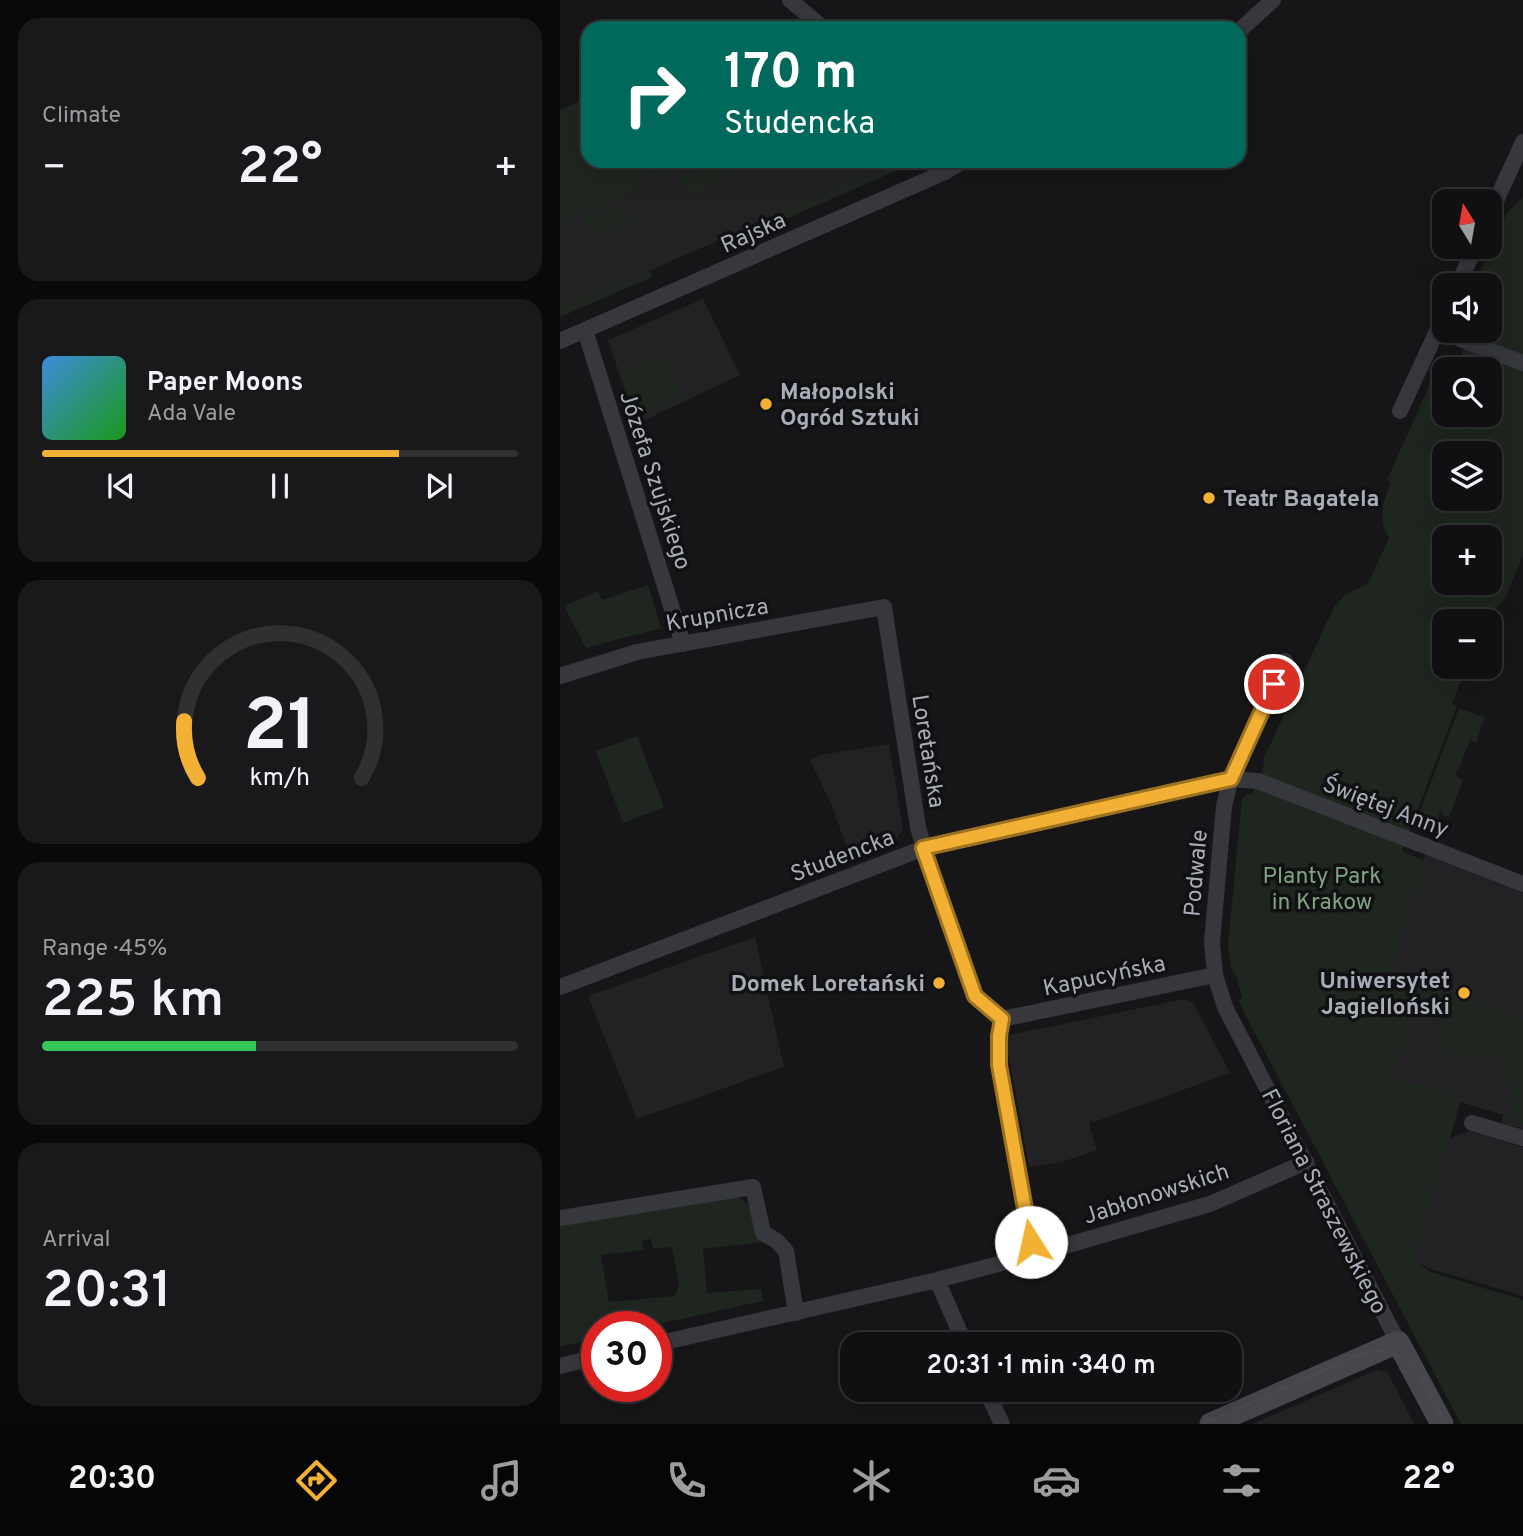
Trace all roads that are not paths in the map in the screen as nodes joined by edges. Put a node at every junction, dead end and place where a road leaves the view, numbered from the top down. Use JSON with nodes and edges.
{"nodes":[{"id":1,"x":790,"y":0,"type":"edge"},
{"id":2,"x":1273,"y":0,"type":"edge"},
{"id":3,"x":815,"y":21,"type":"edge"},
{"id":4,"x":1246,"y":25,"type":"edge"},
{"id":5,"x":1523,"y":142,"type":"edge"},
{"id":6,"x":952,"y":168,"type":"edge"},
{"id":7,"x":1515,"y":179,"type":"edge"},
{"id":8,"x":1502,"y":198,"type":"edge"},
{"id":9,"x":585,"y":330,"type":"junction"},
{"id":10,"x":560,"y":341,"type":"edge"},
{"id":11,"x":1432,"y":341,"type":"edge"},
{"id":12,"x":1482,"y":343,"type":"edge"},
{"id":13,"x":1523,"y":363,"type":"edge"},
{"id":14,"x":1400,"y":411,"type":"dead end"},
{"id":15,"x":884,"y":607,"type":"joint"},
{"id":16,"x":683,"y":644,"type":"junction"},
{"id":17,"x":1285,"y":662,"type":"dead end"},
{"id":18,"x":560,"y":676,"type":"edge"},
{"id":19,"x":1231,"y":779,"type":"junction"},
{"id":20,"x":923,"y":848,"type":"junction"},
{"id":21,"x":1523,"y":884,"type":"edge"},
{"id":22,"x":1215,"y":975,"type":"junction"},
{"id":23,"x":560,"y":987,"type":"edge"},
{"id":24,"x":1002,"y":1019,"type":"junction"},
{"id":25,"x":1472,"y":1123,"type":"dead end"},
{"id":26,"x":1523,"y":1138,"type":"edge"},
{"id":27,"x":1306,"y":1162,"type":"junction"},
{"id":28,"x":560,"y":1218,"type":"edge"},
{"id":29,"x":1033,"y":1255,"type":"junction"},
{"id":30,"x":937,"y":1280,"type":"junction"},
{"id":31,"x":796,"y":1313,"type":"junction"},
{"id":32,"x":960,"y":1332,"type":"edge"},
{"id":33,"x":672,"y":1340,"type":"edge"},
{"id":34,"x":1398,"y":1342,"type":"junction"},
{"id":35,"x":581,"y":1361,"type":"edge"},
{"id":36,"x":560,"y":1366,"type":"edge"},
{"id":37,"x":992,"y":1402,"type":"edge"},
{"id":38,"x":1002,"y":1424,"type":"edge"},
{"id":39,"x":1211,"y":1424,"type":"edge"},
{"id":40,"x":1442,"y":1424,"type":"edge"}],
"edges":[{"from":1,"to":3,"type":"street"},
{"from":2,"to":4,"type":"street"},
{"from":5,"to":7,"type":"street"},
{"from":6,"to":9,"type":"street","name":"Rajska"},
{"from":7,"to":8,"type":"street"},
{"from":9,"to":10,"type":"street","name":"Rajska"},
{"from":9,"to":16,"type":"street","name":"Józefa Szujskiego"},
{"from":11,"to":14,"type":"street"},
{"from":12,"to":13,"type":"street"},
{"from":15,"to":16,"type":"street","name":"Krupnicza"},
{"from":15,"to":20,"type":"street","name":"Loretańska"},
{"from":16,"to":18,"type":"street","name":"Krupnicza"},
{"from":17,"to":19,"type":"street","name":"Podwale"},
{"from":19,"to":20,"type":"street","name":"Studencka"},
{"from":19,"to":21,"type":"street","name":"Świętej Anny"},
{"from":19,"to":22,"type":"street","name":"Podwale"},
{"from":20,"to":23,"type":"street","name":"Studencka"},
{"from":20,"to":24,"type":"street","name":"Loretańska"},
{"from":22,"to":24,"type":"street","name":"Kapucyńska"},
{"from":22,"to":27,"type":"street","name":"Floriana Straszewskiego"},
{"from":24,"to":29,"type":"street"},
{"from":25,"to":26,"type":"street"},
{"from":27,"to":29,"type":"street","name":"Jabłonowskich"},
{"from":27,"to":34,"type":"street","name":"Floriana Straszewskiego"},
{"from":28,"to":31,"type":"street"},
{"from":29,"to":30,"type":"street","name":"Jabłonowskich"},
{"from":30,"to":31,"type":"street","name":"Jabłonowskich"},
{"from":30,"to":32,"type":"street"},
{"from":31,"to":33,"type":"street","name":"Jabłonowskich"},
{"from":34,"to":39,"type":"street"},
{"from":34,"to":40,"type":"street","name":"Floriana Straszewskiego"},
{"from":35,"to":36,"type":"street"},
{"from":37,"to":38,"type":"street"}]}
